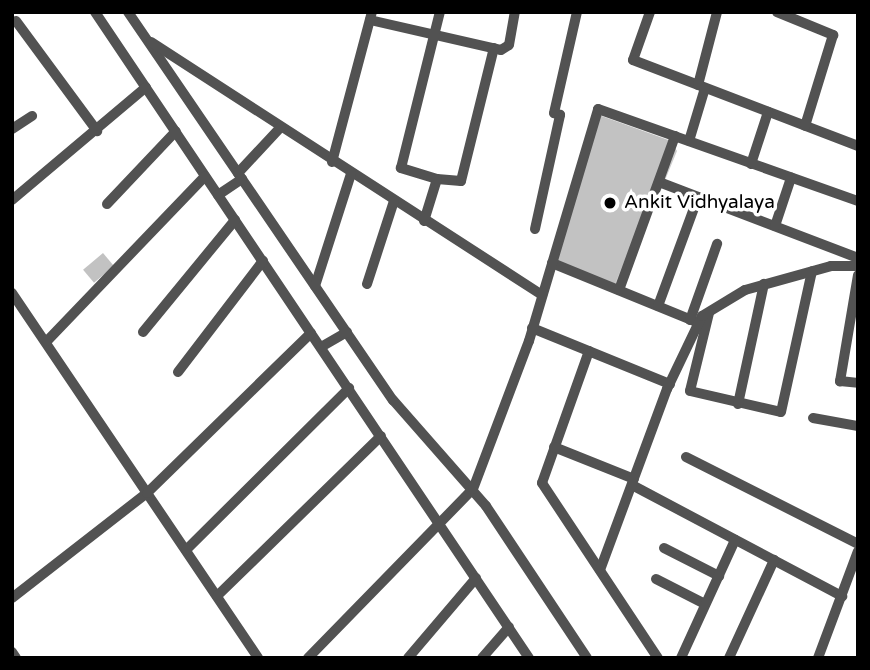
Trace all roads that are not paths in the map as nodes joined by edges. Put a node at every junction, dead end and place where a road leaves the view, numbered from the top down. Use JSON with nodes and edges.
{"nodes":[{"id":1,"x":95,"y":12,"type":"edge"},
{"id":2,"x":128,"y":12,"type":"edge"},
{"id":3,"x":440,"y":12,"type":"edge"},
{"id":4,"x":515,"y":12,"type":"edge"},
{"id":5,"x":577,"y":12,"type":"edge"},
{"id":6,"x":650,"y":12,"type":"edge"},
{"id":7,"x":717,"y":12,"type":"edge"},
{"id":8,"x":777,"y":12,"type":"edge"},
{"id":9,"x":371,"y":16,"type":"edge"},
{"id":10,"x":16,"y":21,"type":"dead end"},
{"id":11,"x":435,"y":35,"type":"junction"},
{"id":12,"x":146,"y":39,"type":"junction"},
{"id":13,"x":494,"y":48,"type":"junction"},
{"id":14,"x":702,"y":86,"type":"junction"},
{"id":15,"x":146,"y":87,"type":"junction"},
{"id":16,"x":768,"y":112,"type":"junction"},
{"id":17,"x":32,"y":116,"type":"dead end"},
{"id":18,"x":805,"y":126,"type":"junction"},
{"id":19,"x":280,"y":128,"type":"junction"},
{"id":20,"x":12,"y":129,"type":"edge"},
{"id":21,"x":97,"y":131,"type":"junction"},
{"id":22,"x":176,"y":131,"type":"junction"},
{"id":23,"x":675,"y":136,"type":"junction"},
{"id":24,"x":689,"y":141,"type":"junction"},
{"id":25,"x":858,"y":146,"type":"edge"},
{"id":26,"x":332,"y":162,"type":"junction"},
{"id":27,"x":751,"y":163,"type":"junction"},
{"id":28,"x":351,"y":174,"type":"junction"},
{"id":29,"x":205,"y":176,"type":"junction"},
{"id":30,"x":240,"y":176,"type":"junction"},
{"id":31,"x":791,"y":178,"type":"junction"},
{"id":32,"x":437,"y":179,"type":"junction"},
{"id":33,"x":659,"y":182,"type":"junction"},
{"id":34,"x":218,"y":195,"type":"junction"},
{"id":35,"x":698,"y":197,"type":"junction"},
{"id":36,"x":12,"y":200,"type":"edge"},
{"id":37,"x":394,"y":201,"type":"junction"},
{"id":38,"x":858,"y":201,"type":"edge"},
{"id":39,"x":107,"y":204,"type":"dead end"},
{"id":40,"x":235,"y":220,"type":"junction"},
{"id":41,"x":424,"y":220,"type":"junction"},
{"id":42,"x":775,"y":226,"type":"junction"},
{"id":43,"x":535,"y":229,"type":"dead end"},
{"id":44,"x":717,"y":244,"type":"dead end"},
{"id":45,"x":858,"y":258,"type":"edge"},
{"id":46,"x":263,"y":261,"type":"junction"},
{"id":47,"x":552,"y":262,"type":"junction"},
{"id":48,"x":858,"y":266,"type":"edge"},
{"id":49,"x":812,"y":271,"type":"junction"},
{"id":50,"x":858,"y":275,"type":"edge"},
{"id":51,"x":367,"y":284,"type":"dead end"},
{"id":52,"x":764,"y":284,"type":"junction"},
{"id":53,"x":315,"y":286,"type":"junction"},
{"id":54,"x":619,"y":290,"type":"junction"},
{"id":55,"x":12,"y":293,"type":"edge"},
{"id":56,"x":542,"y":295,"type":"junction"},
{"id":57,"x":658,"y":306,"type":"junction"},
{"id":58,"x":709,"y":312,"type":"junction"},
{"id":59,"x":694,"y":321,"type":"junction"},
{"id":60,"x":532,"y":328,"type":"junction"},
{"id":61,"x":143,"y":332,"type":"dead end"},
{"id":62,"x":347,"y":332,"type":"junction"},
{"id":63,"x":311,"y":333,"type":"junction"},
{"id":64,"x":47,"y":341,"type":"junction"},
{"id":65,"x":321,"y":347,"type":"junction"},
{"id":66,"x":589,"y":351,"type":"junction"},
{"id":67,"x":178,"y":372,"type":"dead end"},
{"id":68,"x":858,"y":383,"type":"edge"},
{"id":69,"x":670,"y":384,"type":"junction"},
{"id":70,"x":349,"y":388,"type":"junction"},
{"id":71,"x":738,"y":404,"type":"junction"},
{"id":72,"x":813,"y":418,"type":"dead end"},
{"id":73,"x":858,"y":426,"type":"edge"},
{"id":74,"x":380,"y":436,"type":"junction"},
{"id":75,"x":554,"y":447,"type":"junction"},
{"id":76,"x":686,"y":457,"type":"dead end"},
{"id":77,"x":633,"y":482,"type":"junction"},
{"id":78,"x":472,"y":489,"type":"junction"},
{"id":79,"x":147,"y":493,"type":"junction"},
{"id":80,"x":440,"y":522,"type":"junction"},
{"id":81,"x":735,"y":540,"type":"junction"},
{"id":82,"x":858,"y":544,"type":"edge"},
{"id":83,"x":664,"y":548,"type":"dead end"},
{"id":84,"x":186,"y":550,"type":"junction"},
{"id":85,"x":858,"y":551,"type":"edge"},
{"id":86,"x":774,"y":560,"type":"junction"},
{"id":87,"x":600,"y":570,"type":"junction"},
{"id":88,"x":719,"y":576,"type":"junction"},
{"id":89,"x":476,"y":578,"type":"junction"},
{"id":90,"x":656,"y":579,"type":"dead end"},
{"id":91,"x":217,"y":596,"type":"junction"},
{"id":92,"x":842,"y":596,"type":"junction"},
{"id":93,"x":12,"y":598,"type":"edge"},
{"id":94,"x":705,"y":604,"type":"junction"},
{"id":95,"x":509,"y":627,"type":"junction"},
{"id":96,"x":12,"y":652,"type":"edge"},
{"id":97,"x":16,"y":658,"type":"edge"},
{"id":98,"x":258,"y":658,"type":"edge"},
{"id":99,"x":309,"y":658,"type":"edge"},
{"id":100,"x":408,"y":658,"type":"edge"},
{"id":101,"x":482,"y":658,"type":"edge"},
{"id":102,"x":529,"y":658,"type":"edge"},
{"id":103,"x":587,"y":658,"type":"edge"},
{"id":104,"x":658,"y":658,"type":"edge"},
{"id":105,"x":681,"y":658,"type":"edge"},
{"id":106,"x":729,"y":658,"type":"edge"},
{"id":107,"x":818,"y":658,"type":"edge"}],
"edges":[{"from":1,"to":15,"type":"street"},
{"from":2,"to":12,"type":"street"},
{"from":3,"to":11,"type":"street"},
{"from":4,"to":13,"type":"street"},
{"from":5,"to":43,"type":"street"},
{"from":6,"to":14,"type":"street"},
{"from":7,"to":14,"type":"street"},
{"from":8,"to":18,"type":"street"},
{"from":9,"to":11,"type":"street"},
{"from":9,"to":26,"type":"street"},
{"from":10,"to":21,"type":"street"},
{"from":11,"to":13,"type":"street"},
{"from":11,"to":32,"type":"street"},
{"from":12,"to":19,"type":"street"},
{"from":12,"to":30,"type":"street"},
{"from":13,"to":32,"type":"street"},
{"from":14,"to":16,"type":"street"},
{"from":14,"to":24,"type":"street"},
{"from":15,"to":21,"type":"street"},
{"from":15,"to":22,"type":"street"},
{"from":16,"to":18,"type":"street"},
{"from":16,"to":27,"type":"street"},
{"from":17,"to":20,"type":"street"},
{"from":18,"to":25,"type":"street"},
{"from":19,"to":26,"type":"street"},
{"from":19,"to":30,"type":"street"},
{"from":21,"to":36,"type":"street"},
{"from":22,"to":29,"type":"street"},
{"from":22,"to":39,"type":"street"},
{"from":23,"to":24,"type":"street"},
{"from":23,"to":33,"type":"street"},
{"from":23,"to":47,"type":"street"},
{"from":24,"to":27,"type":"street"},
{"from":26,"to":28,"type":"street"},
{"from":27,"to":31,"type":"street"},
{"from":28,"to":37,"type":"street"},
{"from":28,"to":53,"type":"street"},
{"from":29,"to":34,"type":"street"},
{"from":29,"to":64,"type":"street"},
{"from":30,"to":34,"type":"street"},
{"from":30,"to":53,"type":"street"},
{"from":31,"to":38,"type":"street"},
{"from":31,"to":42,"type":"street"},
{"from":32,"to":41,"type":"street"},
{"from":33,"to":35,"type":"street"},
{"from":33,"to":54,"type":"street"},
{"from":34,"to":40,"type":"street"},
{"from":35,"to":42,"type":"street"},
{"from":35,"to":57,"type":"street"},
{"from":37,"to":41,"type":"street"},
{"from":37,"to":51,"type":"street"},
{"from":40,"to":46,"type":"street"},
{"from":40,"to":61,"type":"street"},
{"from":41,"to":56,"type":"street"},
{"from":42,"to":45,"type":"street"},
{"from":44,"to":59,"type":"street"},
{"from":46,"to":63,"type":"street"},
{"from":46,"to":67,"type":"street"},
{"from":47,"to":54,"type":"street"},
{"from":47,"to":56,"type":"street"},
{"from":48,"to":49,"type":"street"},
{"from":49,"to":52,"type":"street"},
{"from":49,"to":71,"type":"street"},
{"from":50,"to":68,"type":"street"},
{"from":52,"to":58,"type":"street"},
{"from":52,"to":71,"type":"street"},
{"from":53,"to":62,"type":"street"},
{"from":54,"to":57,"type":"street"},
{"from":55,"to":64,"type":"street"},
{"from":56,"to":60,"type":"street"},
{"from":57,"to":59,"type":"street"},
{"from":58,"to":59,"type":"street"},
{"from":58,"to":71,"type":"street"},
{"from":59,"to":69,"type":"street"},
{"from":60,"to":66,"type":"street"},
{"from":60,"to":78,"type":"street"},
{"from":62,"to":65,"type":"street"},
{"from":62,"to":78,"type":"street"},
{"from":63,"to":65,"type":"street"},
{"from":63,"to":79,"type":"street"},
{"from":64,"to":79,"type":"street"},
{"from":65,"to":70,"type":"street"},
{"from":66,"to":69,"type":"street"},
{"from":66,"to":75,"type":"street"},
{"from":69,"to":77,"type":"street"},
{"from":70,"to":74,"type":"street"},
{"from":70,"to":84,"type":"street"},
{"from":72,"to":73,"type":"street"},
{"from":74,"to":80,"type":"street"},
{"from":74,"to":91,"type":"street"},
{"from":75,"to":77,"type":"street"},
{"from":75,"to":87,"type":"street"},
{"from":76,"to":82,"type":"street"},
{"from":77,"to":81,"type":"street"},
{"from":77,"to":87,"type":"street"},
{"from":78,"to":80,"type":"street"},
{"from":78,"to":103,"type":"street"},
{"from":79,"to":84,"type":"street"},
{"from":79,"to":93,"type":"street"},
{"from":80,"to":89,"type":"street"},
{"from":80,"to":99,"type":"street"},
{"from":81,"to":86,"type":"street"},
{"from":81,"to":88,"type":"street"},
{"from":83,"to":88,"type":"street"},
{"from":84,"to":91,"type":"street"},
{"from":85,"to":92,"type":"street"},
{"from":86,"to":92,"type":"street"},
{"from":86,"to":106,"type":"street"},
{"from":87,"to":104,"type":"street"},
{"from":88,"to":94,"type":"street"},
{"from":89,"to":95,"type":"street"},
{"from":89,"to":100,"type":"street"},
{"from":90,"to":94,"type":"street"},
{"from":91,"to":98,"type":"street"},
{"from":92,"to":107,"type":"street"},
{"from":94,"to":105,"type":"street"},
{"from":95,"to":101,"type":"street"},
{"from":95,"to":102,"type":"street"},
{"from":96,"to":97,"type":"street"}]}
